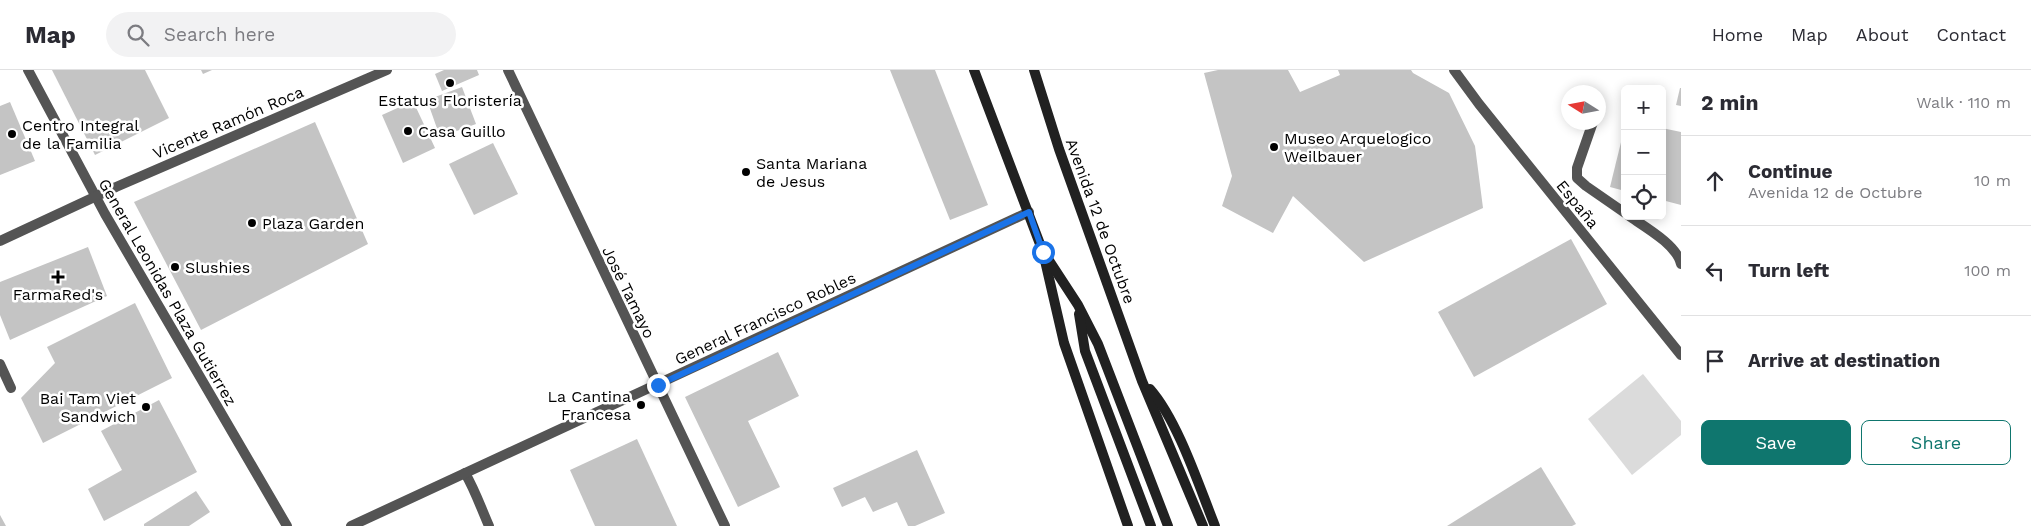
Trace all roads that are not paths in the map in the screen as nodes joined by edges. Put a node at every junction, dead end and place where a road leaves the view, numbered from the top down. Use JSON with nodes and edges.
{"nodes":[{"id":1,"x":28,"y":70,"type":"edge"},
{"id":2,"x":387,"y":70,"type":"edge"},
{"id":3,"x":508,"y":70,"type":"edge"},
{"id":4,"x":974,"y":70,"type":"edge"},
{"id":5,"x":1034,"y":70,"type":"edge"},
{"id":6,"x":1454,"y":70,"type":"edge"},
{"id":7,"x":1590,"y":130,"type":"edge"},
{"id":8,"x":96,"y":196,"type":"junction"},
{"id":9,"x":1621,"y":210,"type":"edge"},
{"id":10,"x":1029,"y":212,"type":"junction"},
{"id":11,"x":1635,"y":220,"type":"edge"},
{"id":12,"x":0,"y":241,"type":"edge"},
{"id":13,"x":1043,"y":252,"type":"junction"},
{"id":14,"x":1681,"y":264,"type":"edge"},
{"id":15,"x":1078,"y":305,"type":"junction"},
{"id":16,"x":1681,"y":355,"type":"edge"},
{"id":17,"x":0,"y":364,"type":"edge"},
{"id":18,"x":1142,"y":381,"type":"junction"},
{"id":19,"x":658,"y":385,"type":"junction"},
{"id":20,"x":11,"y":388,"type":"dead end"},
{"id":21,"x":465,"y":473,"type":"junction"},
{"id":22,"x":286,"y":526,"type":"edge"},
{"id":23,"x":351,"y":526,"type":"edge"},
{"id":24,"x":489,"y":526,"type":"edge"},
{"id":25,"x":725,"y":526,"type":"edge"},
{"id":26,"x":1128,"y":526,"type":"edge"},
{"id":27,"x":1151,"y":526,"type":"edge"},
{"id":28,"x":1168,"y":526,"type":"edge"},
{"id":29,"x":1203,"y":526,"type":"edge"},
{"id":30,"x":1215,"y":526,"type":"edge"}],
"edges":[{"from":1,"to":8,"type":"street","name":"General Leonidas Plaza Gutierrez"},
{"from":2,"to":8,"type":"street","name":"Vicente Ramón Roca"},
{"from":3,"to":19,"type":"street","name":"José Tamayo"},
{"from":4,"to":10,"type":"main road"},
{"from":5,"to":18,"type":"main road","name":"Avenida 12 de Octubre"},
{"from":6,"to":16,"type":"street","name":"España"},
{"from":7,"to":9,"type":"street"},
{"from":8,"to":12,"type":"street","name":"Vicente Ramón Roca"},
{"from":8,"to":22,"type":"street","name":"General Leonidas Plaza Gutierrez"},
{"from":10,"to":13,"type":"main road"},
{"from":10,"to":19,"type":"street","name":"General Francisco Robles"},
{"from":11,"to":14,"type":"street"},
{"from":13,"to":15,"type":"main road"},
{"from":13,"to":26,"type":"main road"},
{"from":15,"to":27,"type":"main road"},
{"from":15,"to":28,"type":"main road"},
{"from":17,"to":20,"type":"street"},
{"from":18,"to":29,"type":"main road","name":"Avenida 12 de Octubre"},
{"from":18,"to":30,"type":"main road","name":"Avenida 12 de Octubre"},
{"from":19,"to":21,"type":"street","name":"General Francisco Robles"},
{"from":19,"to":25,"type":"street","name":"José Tamayo"},
{"from":21,"to":23,"type":"street","name":"General Francisco Robles"},
{"from":21,"to":24,"type":"street"}]}
